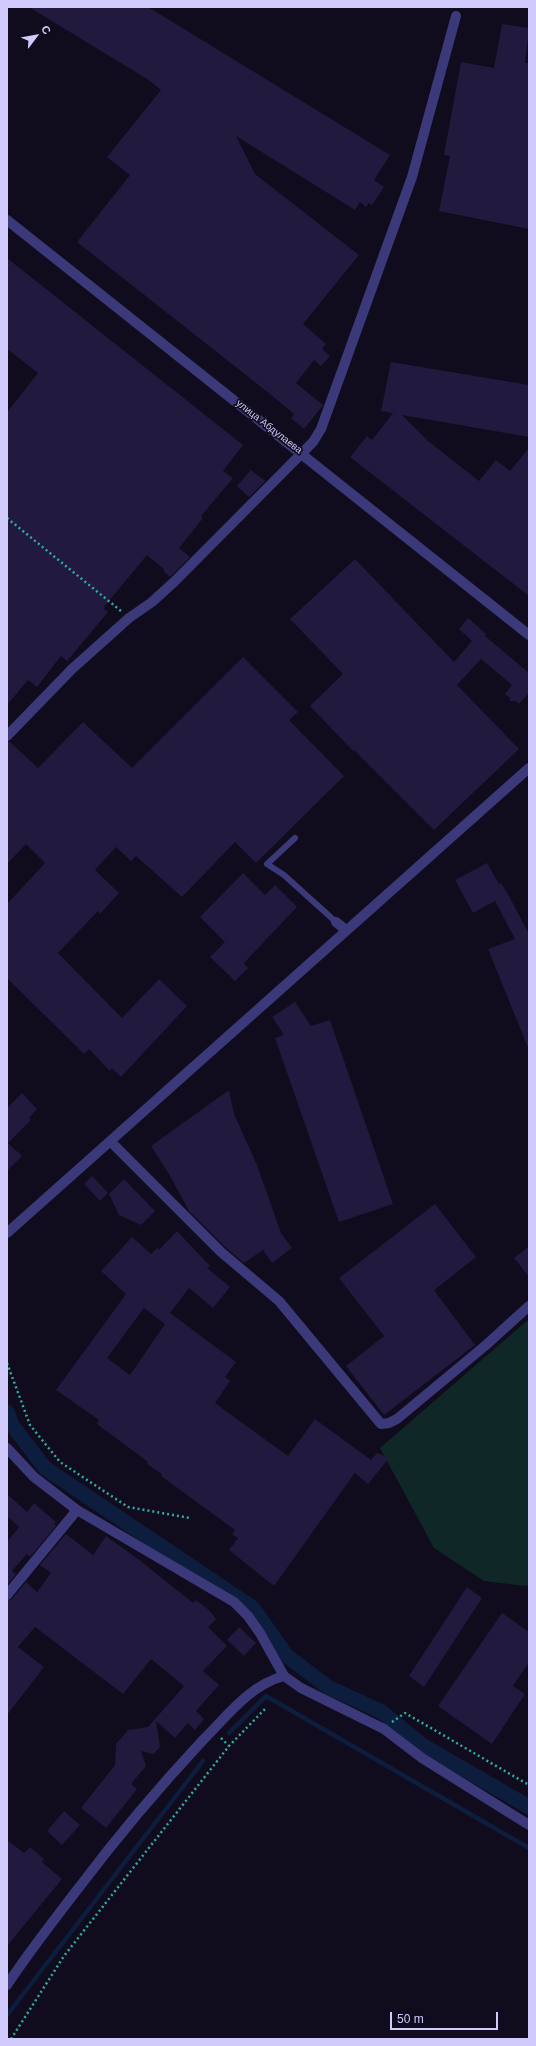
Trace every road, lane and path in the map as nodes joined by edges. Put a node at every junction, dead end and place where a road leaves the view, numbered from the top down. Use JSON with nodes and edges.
{"nodes":[{"id":1,"x":456,"y":16,"type":"dead end"},
{"id":2,"x":7,"y":220,"type":"edge"},
{"id":3,"x":303,"y":454,"type":"junction"},
{"id":4,"x":7,"y":518,"type":"edge"},
{"id":5,"x":129,"y":618,"type":"junction"},
{"id":6,"x":529,"y":635,"type":"edge"},
{"id":7,"x":7,"y":736,"type":"edge"},
{"id":8,"x":529,"y":768,"type":"edge"},
{"id":9,"x":295,"y":838,"type":"dead end"},
{"id":10,"x":336,"y":922,"type":"joint"},
{"id":11,"x":346,"y":930,"type":"junction"},
{"id":12,"x":110,"y":1141,"type":"junction"},
{"id":13,"x":7,"y":1234,"type":"edge"},
{"id":14,"x":529,"y":1306,"type":"edge"},
{"id":15,"x":7,"y":1363,"type":"edge"},
{"id":16,"x":7,"y":1448,"type":"edge"},
{"id":17,"x":77,"y":1510,"type":"junction"},
{"id":18,"x":190,"y":1518,"type":"dead end"},
{"id":19,"x":7,"y":1595,"type":"edge"},
{"id":20,"x":284,"y":1676,"type":"junction"},
{"id":21,"x":265,"y":1709,"type":"dead end"},
{"id":22,"x":405,"y":1713,"type":"dead end"},
{"id":23,"x":529,"y":1785,"type":"edge"},
{"id":24,"x":529,"y":1825,"type":"edge"},
{"id":25,"x":7,"y":1985,"type":"edge"},
{"id":26,"x":11,"y":2039,"type":"edge"}],
"edges":[{"from":1,"to":3,"type":"street"},
{"from":2,"to":3,"type":"street","name":"улица Абдулаева"},
{"from":3,"to":5,"type":"street"},
{"from":3,"to":6,"type":"street","name":"улица Абдулаева"},
{"from":4,"to":5,"type":"path"},
{"from":5,"to":7,"type":"street"},
{"from":8,"to":11,"type":"street"},
{"from":9,"to":10,"type":"lane"},
{"from":10,"to":11,"type":"street"},
{"from":11,"to":12,"type":"street"},
{"from":12,"to":13,"type":"street"},
{"from":12,"to":14,"type":"street"},
{"from":15,"to":18,"type":"path"},
{"from":16,"to":17,"type":"street"},
{"from":17,"to":19,"type":"street"},
{"from":17,"to":20,"type":"street"},
{"from":20,"to":24,"type":"street"},
{"from":20,"to":25,"type":"street"},
{"from":21,"to":26,"type":"path"},
{"from":22,"to":23,"type":"path"}]}
